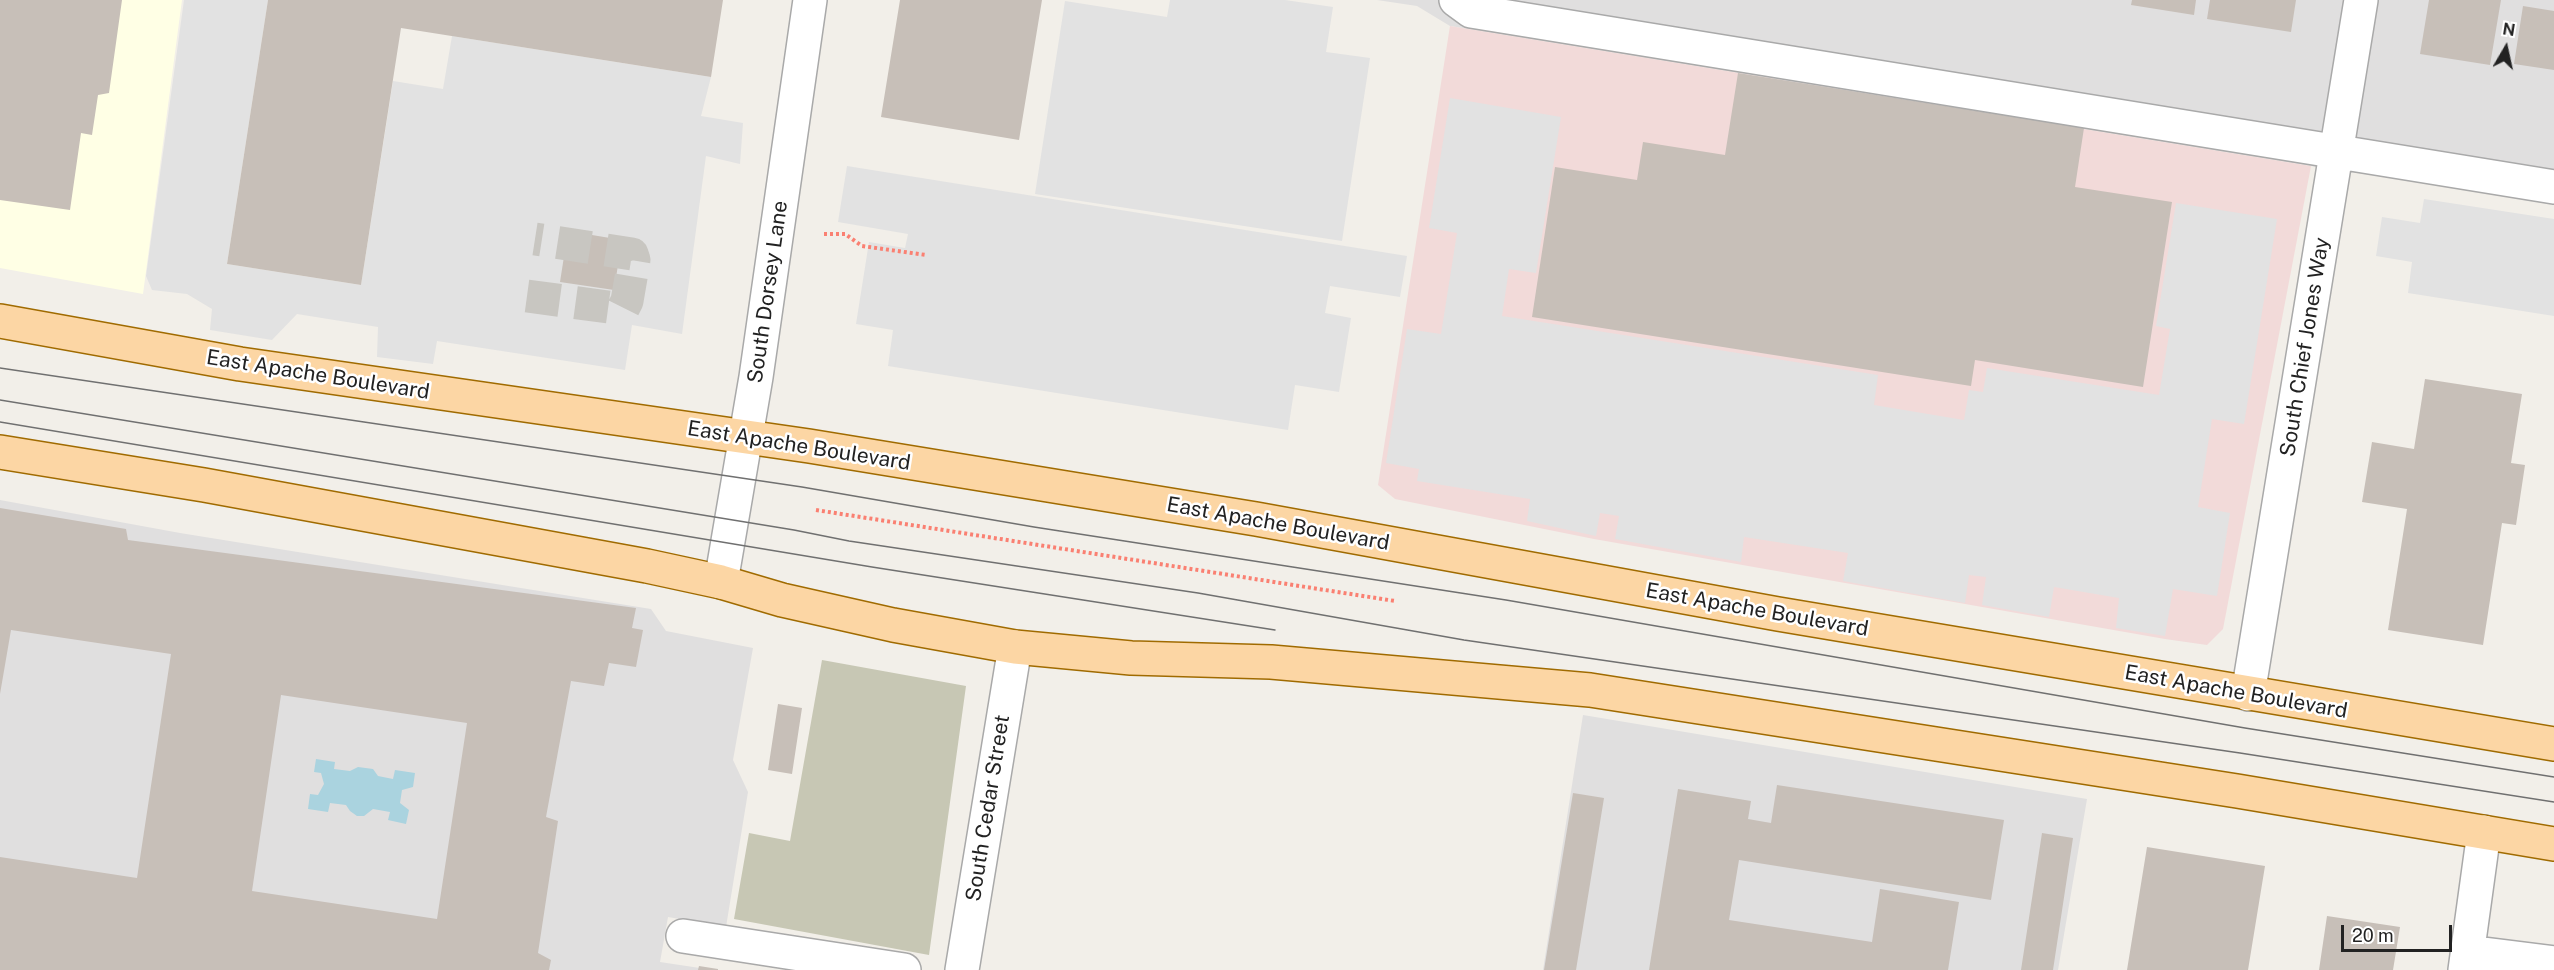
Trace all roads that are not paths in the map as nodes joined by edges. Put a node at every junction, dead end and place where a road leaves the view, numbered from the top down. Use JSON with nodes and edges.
{"nodes":[{"id":1,"x":810,"y":0,"type":"edge"},
{"id":2,"x":1456,"y":0,"type":"edge"},
{"id":3,"x":2361,"y":0,"type":"edge"},
{"id":4,"x":2336,"y":152,"type":"junction"},
{"id":5,"x":2554,"y":187,"type":"edge"},
{"id":6,"x":0,"y":321,"type":"edge"},
{"id":7,"x":745,"y":438,"type":"junction"},
{"id":8,"x":0,"y":452,"type":"edge"},
{"id":9,"x":722,"y":582,"type":"junction"},
{"id":10,"x":1015,"y":647,"type":"junction"},
{"id":11,"x":2248,"y":694,"type":"junction"},
{"id":12,"x":2554,"y":744,"type":"edge"},
{"id":13,"x":2484,"y":832,"type":"junction"},
{"id":14,"x":2554,"y":844,"type":"edge"},
{"id":15,"x":683,"y":936,"type":"dead end"},
{"id":16,"x":2467,"y":961,"type":"edge"},
{"id":17,"x":2554,"y":963,"type":"edge"},
{"id":18,"x":904,"y":970,"type":"edge"},
{"id":19,"x":962,"y":970,"type":"edge"}],
"edges":[{"from":1,"to":7,"type":"street","name":"South Dorsey Lane"},
{"from":2,"to":4,"type":"street"},
{"from":3,"to":4,"type":"street","name":"South Chief Jones Way"},
{"from":4,"to":5,"type":"street"},
{"from":4,"to":11,"type":"street","name":"South Chief Jones Way"},
{"from":6,"to":7,"type":"main road","name":"East Apache Boulevard"},
{"from":7,"to":9,"type":"street","name":"South Dorsey Lane"},
{"from":7,"to":11,"type":"main road","name":"East Apache Boulevard"},
{"from":8,"to":9,"type":"main road"},
{"from":9,"to":10,"type":"main road"},
{"from":10,"to":13,"type":"main road"},
{"from":10,"to":19,"type":"street","name":"South Cedar Street"},
{"from":11,"to":12,"type":"main road","name":"East Apache Boulevard"},
{"from":13,"to":14,"type":"main road"},
{"from":13,"to":16,"type":"street"},
{"from":15,"to":18,"type":"street"},
{"from":16,"to":17,"type":"street"}]}
